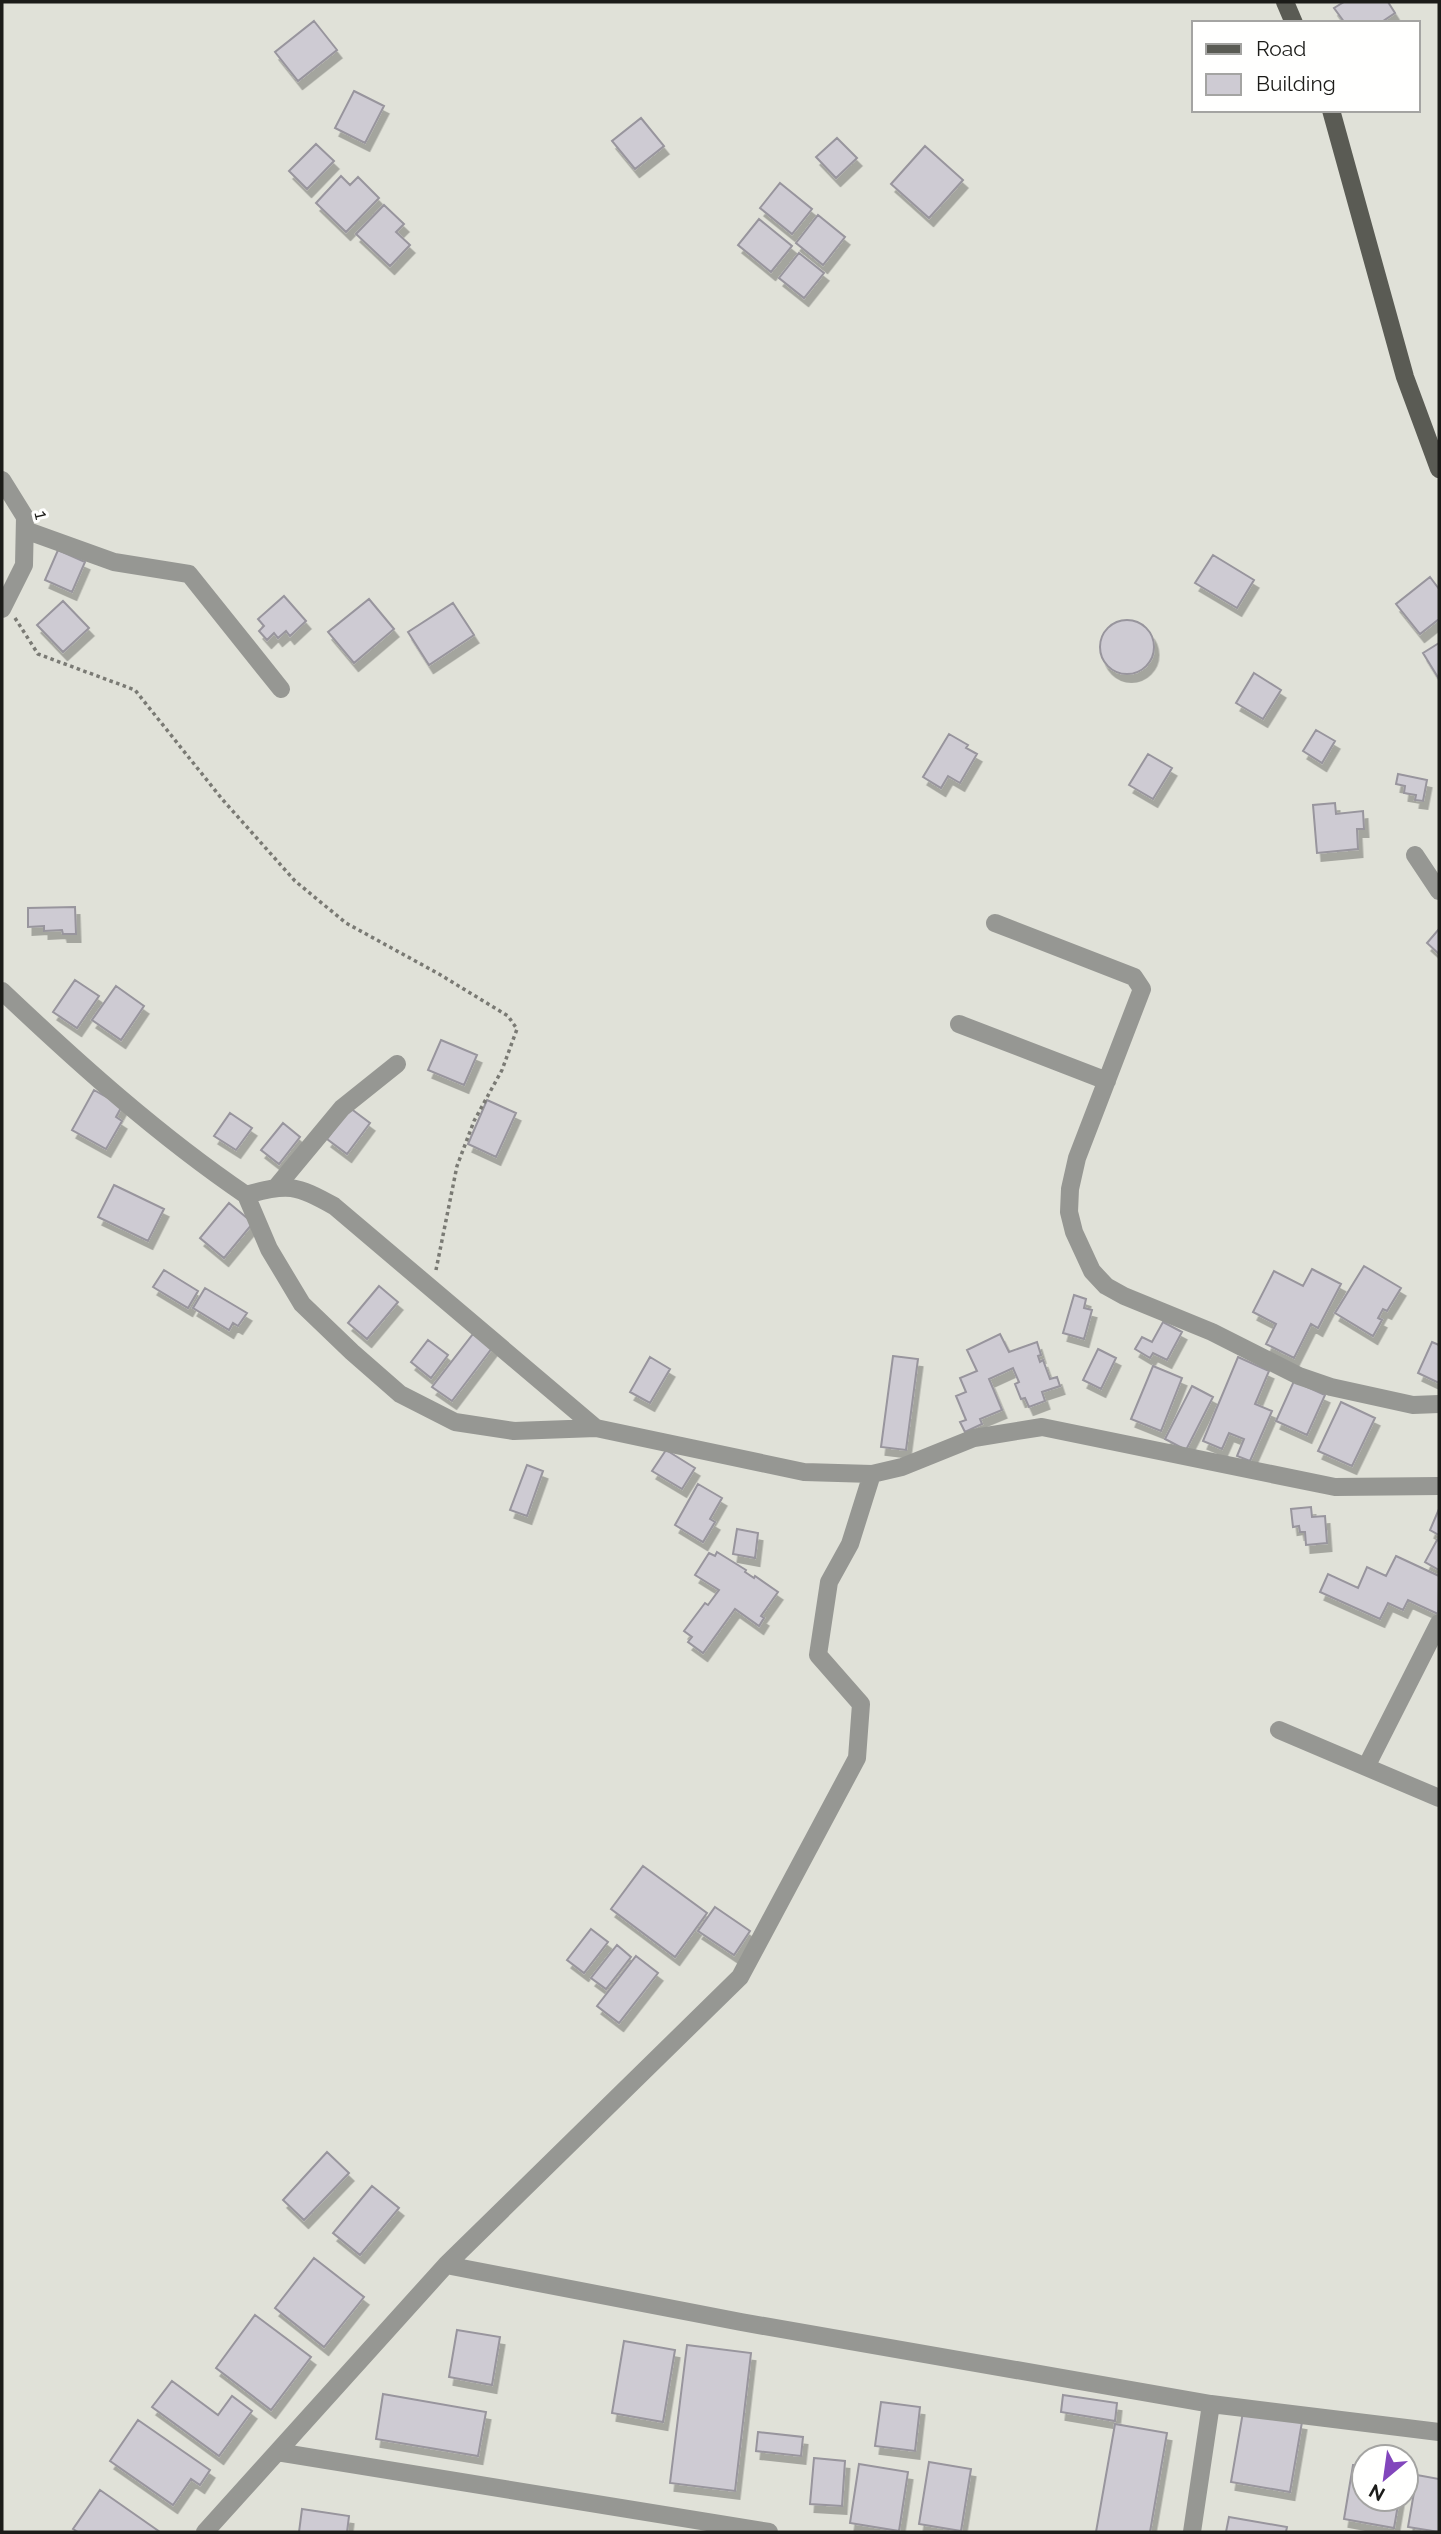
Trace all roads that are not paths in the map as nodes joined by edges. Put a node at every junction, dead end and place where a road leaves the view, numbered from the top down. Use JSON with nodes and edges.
{"nodes":[{"id":1,"x":1285,"y":2,"type":"edge"},
{"id":2,"x":1293,"y":21,"type":"edge"},
{"id":3,"x":1332,"y":112,"type":"edge"},
{"id":4,"x":1439,"y":469,"type":"edge"},
{"id":5,"x":2,"y":480,"type":"edge"},
{"id":6,"x":25,"y":530,"type":"junction"},
{"id":7,"x":3,"y":605,"type":"edge"},
{"id":8,"x":281,"y":689,"type":"dead end"},
{"id":9,"x":1415,"y":855,"type":"dead end"},
{"id":10,"x":1439,"y":891,"type":"edge"},
{"id":11,"x":995,"y":923,"type":"dead end"},
{"id":12,"x":2,"y":991,"type":"edge"},
{"id":13,"x":959,"y":1024,"type":"dead end"},
{"id":14,"x":397,"y":1064,"type":"dead end"},
{"id":15,"x":1107,"y":1082,"type":"junction"},
{"id":16,"x":278,"y":1185,"type":"junction"},
{"id":17,"x":246,"y":1195,"type":"junction"},
{"id":18,"x":1439,"y":1405,"type":"edge"},
{"id":19,"x":596,"y":1428,"type":"junction"},
{"id":20,"x":872,"y":1474,"type":"junction"},
{"id":21,"x":1439,"y":1486,"type":"edge"},
{"id":22,"x":1439,"y":1623,"type":"edge"},
{"id":23,"x":1279,"y":1730,"type":"dead end"},
{"id":24,"x":1366,"y":1767,"type":"junction"},
{"id":25,"x":1439,"y":1798,"type":"edge"},
{"id":26,"x":446,"y":2265,"type":"junction"},
{"id":27,"x":1211,"y":2404,"type":"junction"},
{"id":28,"x":1439,"y":2432,"type":"edge"},
{"id":29,"x":277,"y":2452,"type":"junction"},
{"id":30,"x":205,"y":2532,"type":"edge"},
{"id":31,"x":769,"y":2532,"type":"edge"},
{"id":32,"x":1192,"y":2532,"type":"edge"}],
"edges":[{"from":1,"to":2,"type":"main road"},
{"from":3,"to":4,"type":"main road"},
{"from":5,"to":6,"type":"street","name":"1"},
{"from":6,"to":7,"type":"street","name":"1"},
{"from":6,"to":8,"type":"street"},
{"from":9,"to":10,"type":"street"},
{"from":11,"to":15,"type":"street"},
{"from":12,"to":17,"type":"street"},
{"from":13,"to":15,"type":"street"},
{"from":14,"to":16,"type":"street"},
{"from":15,"to":18,"type":"street"},
{"from":16,"to":17,"type":"street"},
{"from":16,"to":19,"type":"street"},
{"from":17,"to":19,"type":"street"},
{"from":19,"to":20,"type":"street"},
{"from":20,"to":21,"type":"street"},
{"from":20,"to":26,"type":"street"},
{"from":22,"to":24,"type":"street"},
{"from":23,"to":24,"type":"street"},
{"from":24,"to":25,"type":"street"},
{"from":26,"to":27,"type":"street"},
{"from":26,"to":29,"type":"street"},
{"from":27,"to":28,"type":"street"},
{"from":27,"to":32,"type":"street"},
{"from":29,"to":30,"type":"street"},
{"from":29,"to":31,"type":"street"}]}
